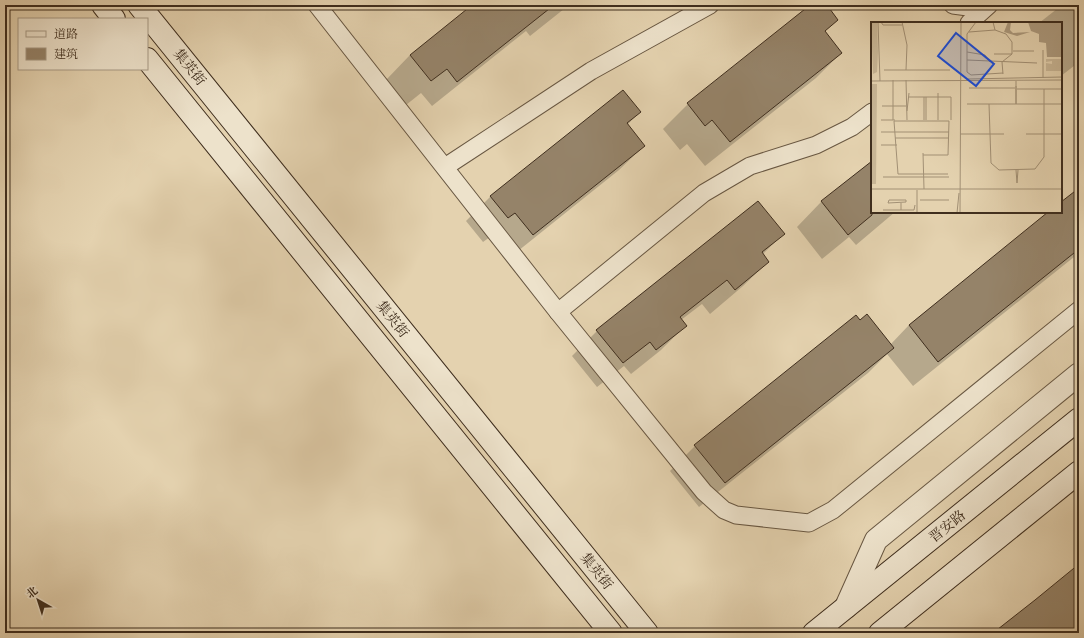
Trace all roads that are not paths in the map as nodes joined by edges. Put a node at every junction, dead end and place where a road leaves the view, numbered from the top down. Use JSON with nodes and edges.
{"nodes":[{"id":1,"x":103,"y":5,"type":"edge"},
{"id":2,"x":139,"y":5,"type":"edge"},
{"id":3,"x":317,"y":5,"type":"edge"},
{"id":4,"x":710,"y":5,"type":"edge"},
{"id":5,"x":953,"y":5,"type":"edge"},
{"id":6,"x":986,"y":7,"type":"edge"},
{"id":7,"x":113,"y":18,"type":"edge"},
{"id":8,"x":970,"y":22,"type":"edge"},
{"id":9,"x":148,"y":60,"type":"edge"},
{"id":10,"x":871,"y":113,"type":"edge"},
{"id":11,"x":444,"y":167,"type":"junction"},
{"id":12,"x":1079,"y":310,"type":"edge"},
{"id":13,"x":558,"y":312,"type":"junction"},
{"id":14,"x":1079,"y":374,"type":"edge"},
{"id":15,"x":1079,"y":419,"type":"edge"},
{"id":16,"x":1079,"y":472,"type":"edge"},
{"id":17,"x":846,"y":607,"type":"junction"},
{"id":18,"x":611,"y":633,"type":"edge"},
{"id":19,"x":647,"y":633,"type":"edge"},
{"id":20,"x":814,"y":633,"type":"edge"},
{"id":21,"x":880,"y":633,"type":"edge"}],
"edges":[{"from":1,"to":7,"type":"main road"},
{"from":2,"to":19,"type":"main road","name":"集英街"},
{"from":3,"to":11,"type":"lane"},
{"from":4,"to":11,"type":"lane"},
{"from":5,"to":6,"type":"lane"},
{"from":6,"to":8,"type":"lane"},
{"from":9,"to":18,"type":"main road","name":"集英街"},
{"from":10,"to":13,"type":"lane"},
{"from":11,"to":13,"type":"lane"},
{"from":12,"to":13,"type":"lane"},
{"from":14,"to":17,"type":"main road"},
{"from":15,"to":17,"type":"main road","name":"晋安路"},
{"from":16,"to":21,"type":"main road"},
{"from":17,"to":20,"type":"main road","name":"晋安路"}]}
